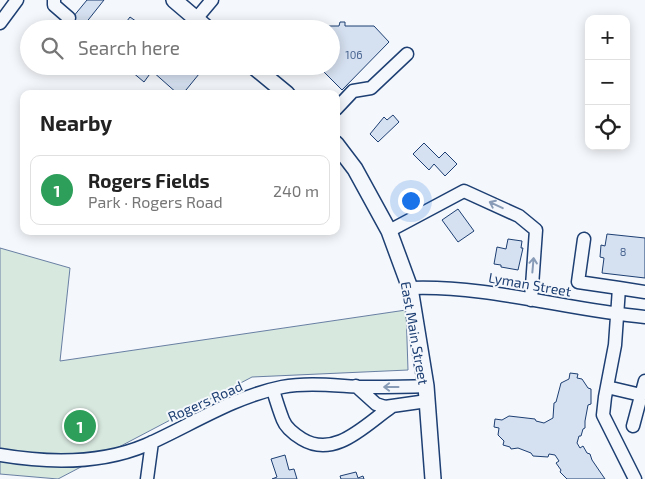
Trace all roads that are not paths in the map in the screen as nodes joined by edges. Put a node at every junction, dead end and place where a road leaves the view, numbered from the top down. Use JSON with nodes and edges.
{"nodes":[{"id":1,"x":17,"y":0,"type":"edge"},
{"id":2,"x":54,"y":0,"type":"edge"},
{"id":3,"x":174,"y":0,"type":"edge"},
{"id":4,"x":212,"y":0,"type":"edge"},
{"id":5,"x":69,"y":18,"type":"dead end"},
{"id":6,"x":196,"y":19,"type":"joint"},
{"id":7,"x":0,"y":23,"type":"edge"},
{"id":8,"x":408,"y":54,"type":"dead end"},
{"id":9,"x":265,"y":75,"type":"edge"},
{"id":10,"x":282,"y":90,"type":"edge"},
{"id":11,"x":340,"y":105,"type":"edge"},
{"id":12,"x":340,"y":149,"type":"edge"},
{"id":13,"x":389,"y":231,"type":"junction"},
{"id":14,"x":584,"y":239,"type":"dead end"},
{"id":15,"x":410,"y":288,"type":"junction"},
{"id":16,"x":619,"y":288,"type":"junction"},
{"id":17,"x":645,"y":292,"type":"edge"},
{"id":18,"x":531,"y":300,"type":"junction"},
{"id":19,"x":617,"y":314,"type":"junction"},
{"id":20,"x":645,"y":317,"type":"edge"},
{"id":21,"x":645,"y":380,"type":"edge"},
{"id":22,"x":356,"y":386,"type":"junction"},
{"id":23,"x":426,"y":386,"type":"junction"},
{"id":24,"x":606,"y":387,"type":"junction"},
{"id":25,"x":273,"y":390,"type":"junction"},
{"id":26,"x":641,"y":395,"type":"junction"},
{"id":27,"x":427,"y":401,"type":"junction"},
{"id":28,"x":391,"y":407,"type":"junction"},
{"id":29,"x":633,"y":426,"type":"dead end"},
{"id":30,"x":152,"y":442,"type":"junction"},
{"id":31,"x":0,"y":455,"type":"edge"},
{"id":32,"x":147,"y":479,"type":"edge"},
{"id":33,"x":433,"y":479,"type":"edge"},
{"id":34,"x":635,"y":479,"type":"edge"}],
"edges":[{"from":1,"to":7,"type":"street"},
{"from":2,"to":5,"type":"street"},
{"from":3,"to":6,"type":"main road"},
{"from":4,"to":6,"type":"street"},
{"from":8,"to":11,"type":"street"},
{"from":9,"to":10,"type":"main road"},
{"from":12,"to":13,"type":"main road","name":"East Main Street"},
{"from":13,"to":15,"type":"main road","name":"East Main Street"},
{"from":18,"to":13,"type":"street","one_way":true},
{"from":14,"to":16,"type":"street"},
{"from":15,"to":18,"type":"street","name":"Lyman Street"},
{"from":15,"to":23,"type":"main road","name":"East Main Street"},
{"from":16,"to":17,"type":"street"},
{"from":16,"to":19,"type":"street"},
{"from":18,"to":19,"type":"street","name":"Lyman Street"},
{"from":19,"to":20,"type":"street","name":"Lyman Street"},
{"from":19,"to":24,"type":"street"},
{"from":21,"to":26,"type":"street"},
{"from":23,"to":22,"type":"street","name":"Rogers Road","one_way":true},
{"from":22,"to":25,"type":"street","name":"Rogers Road"},
{"from":22,"to":28,"type":"street"},
{"from":23,"to":27,"type":"main road","name":"East Main Street"},
{"from":24,"to":26,"type":"street"},
{"from":24,"to":34,"type":"street"},
{"from":25,"to":28,"type":"street"},
{"from":25,"to":30,"type":"street","name":"Rogers Road"},
{"from":26,"to":29,"type":"street"},
{"from":27,"to":28,"type":"street"},
{"from":27,"to":33,"type":"main road","name":"East Main Street"},
{"from":30,"to":31,"type":"street","name":"Rogers Road"},
{"from":30,"to":32,"type":"street"}]}
